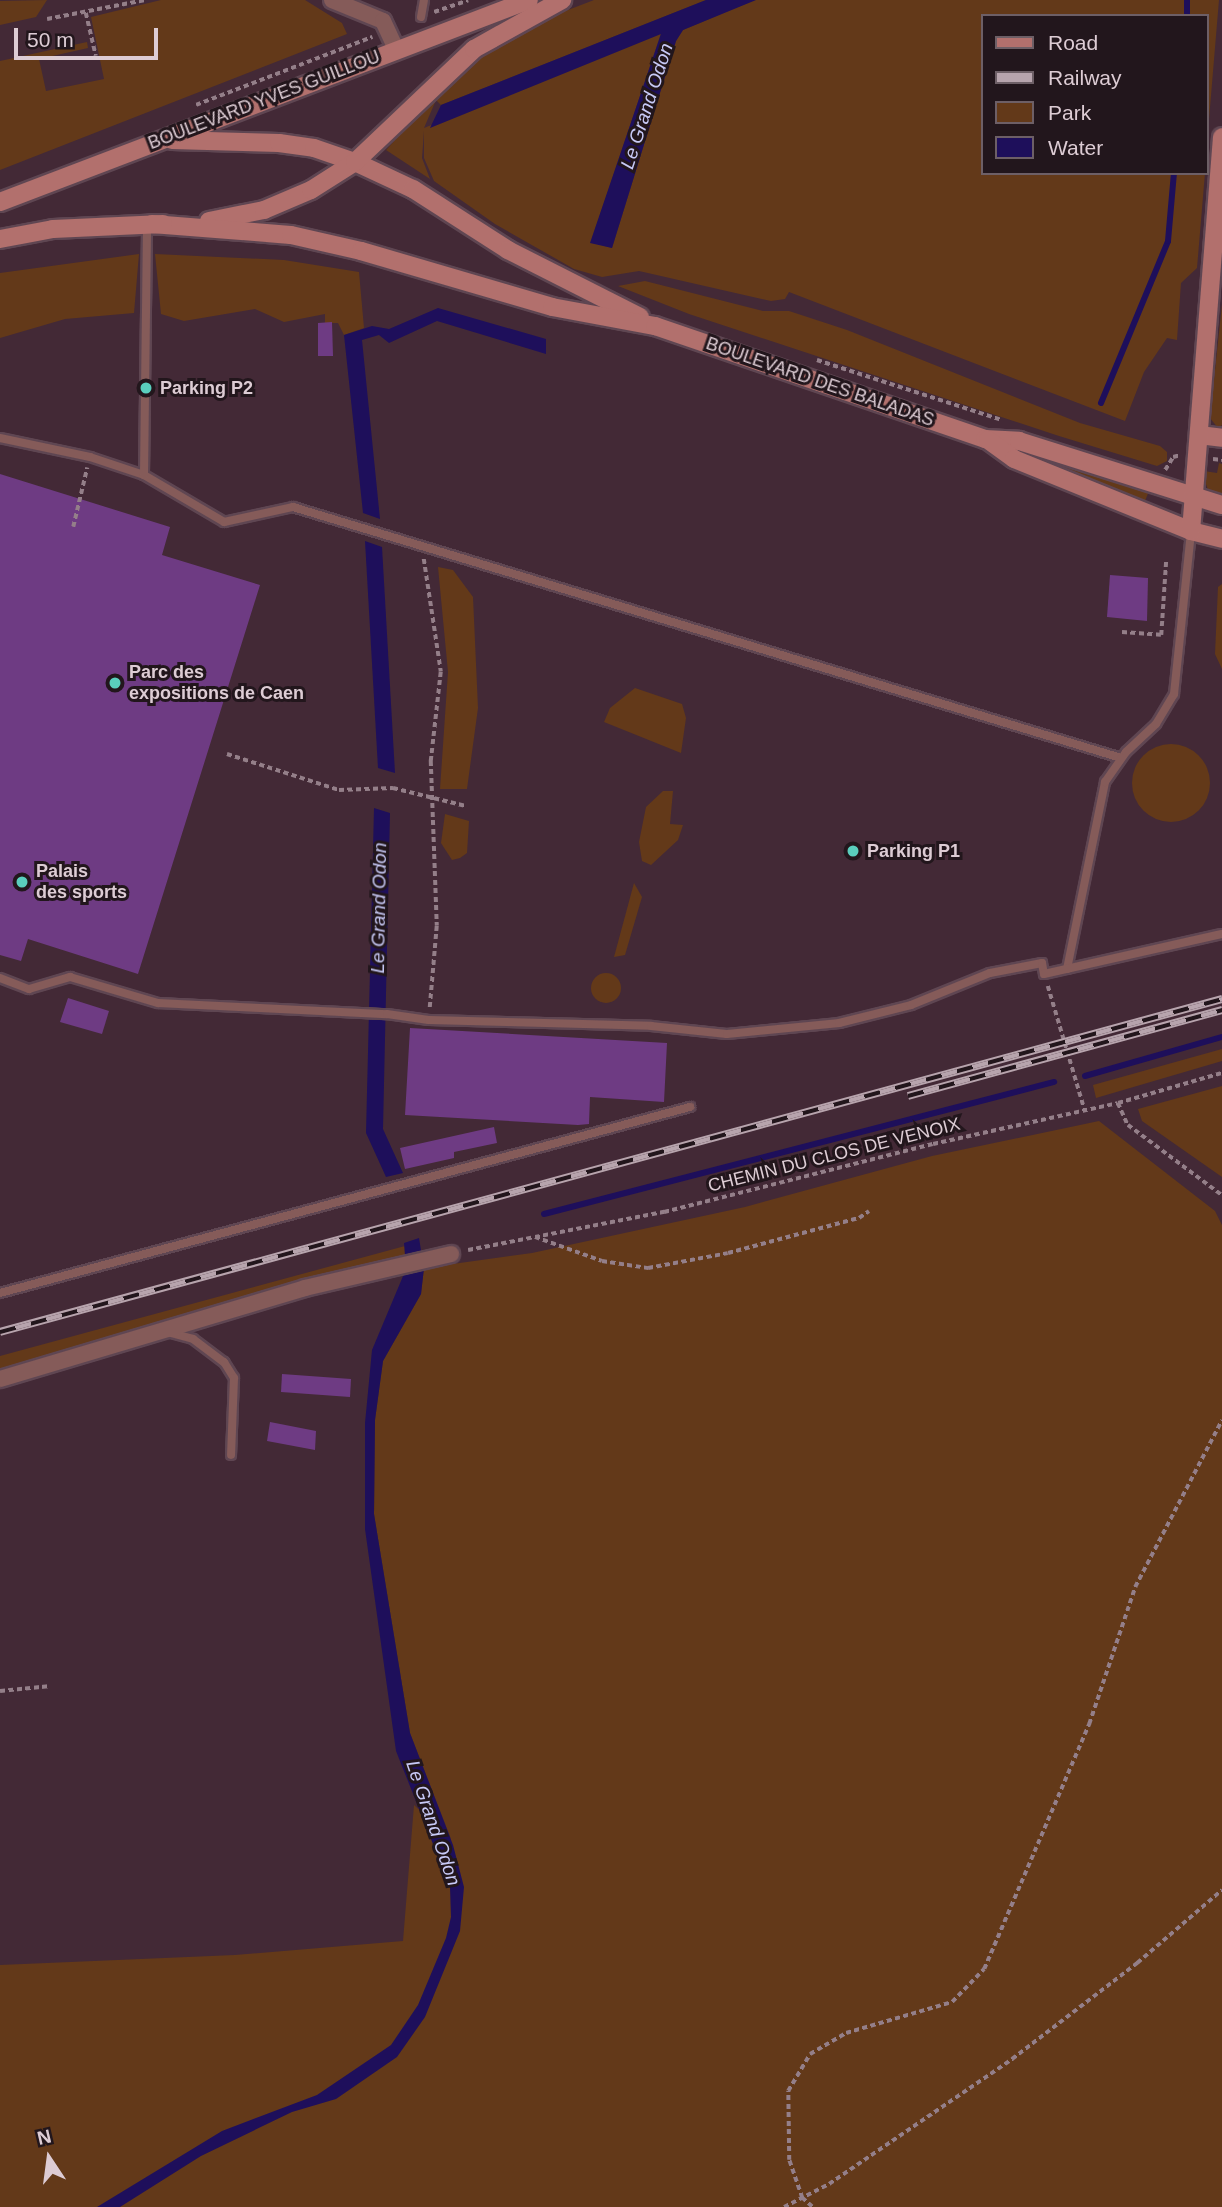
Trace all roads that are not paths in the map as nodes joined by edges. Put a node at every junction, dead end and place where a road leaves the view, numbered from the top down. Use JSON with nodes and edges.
{"nodes":[{"id":1,"x":332,"y":0,"type":"edge"},
{"id":2,"x":424,"y":0,"type":"edge"},
{"id":3,"x":529,"y":0,"type":"edge"},
{"id":4,"x":562,"y":0,"type":"edge"},
{"id":5,"x":421,"y":17,"type":"dead end"},
{"id":6,"x":396,"y":49,"type":"junction"},
{"id":7,"x":1222,"y":137,"type":"edge"},
{"id":8,"x":160,"y":140,"type":"junction"},
{"id":9,"x":355,"y":162,"type":"junction"},
{"id":10,"x":1219,"y":180,"type":"junction"},
{"id":11,"x":1222,"y":198,"type":"edge"},
{"id":12,"x":0,"y":202,"type":"edge"},
{"id":13,"x":150,"y":224,"type":"junction"},
{"id":14,"x":0,"y":239,"type":"edge"},
{"id":15,"x":655,"y":326,"type":"junction"},
{"id":16,"x":1199,"y":435,"type":"junction"},
{"id":17,"x":0,"y":438,"type":"edge"},
{"id":18,"x":1222,"y":438,"type":"edge"},
{"id":19,"x":985,"y":439,"type":"junction"},
{"id":20,"x":144,"y":475,"type":"junction"},
{"id":21,"x":1194,"y":496,"type":"junction"},
{"id":22,"x":1222,"y":505,"type":"edge"},
{"id":23,"x":1222,"y":527,"type":"edge"},
{"id":24,"x":1191,"y":531,"type":"junction"},
{"id":25,"x":1222,"y":539,"type":"edge"},
{"id":26,"x":1121,"y":758,"type":"junction"},
{"id":27,"x":1222,"y":934,"type":"edge"},
{"id":28,"x":1067,"y":969,"type":"junction"},
{"id":29,"x":0,"y":978,"type":"edge"},
{"id":30,"x":690,"y":1107,"type":"dead end"},
{"id":31,"x":451,"y":1254,"type":"road end"},
{"id":32,"x":0,"y":1293,"type":"edge"},
{"id":33,"x":163,"y":1331,"type":"junction"},
{"id":34,"x":0,"y":1379,"type":"edge"},
{"id":35,"x":232,"y":1455,"type":"dead end"}],
"edges":[{"from":1,"to":6,"type":"street"},
{"from":2,"to":5,"type":"lane"},
{"from":3,"to":6,"type":"main road","name":"BOULEVARD YVES GUILLOU"},
{"from":4,"to":9,"type":"main road"},
{"from":6,"to":8,"type":"main road","name":"BOULEVARD YVES GUILLOU"},
{"from":7,"to":10,"type":"main road"},
{"from":8,"to":9,"type":"main road"},
{"from":8,"to":12,"type":"main road","name":"BOULEVARD YVES GUILLOU"},
{"from":9,"to":13,"type":"main road"},
{"from":9,"to":15,"type":"main road"},
{"from":10,"to":11,"type":"main road"},
{"from":10,"to":16,"type":"main road"},
{"from":13,"to":14,"type":"main road"},
{"from":13,"to":15,"type":"main road"},
{"from":13,"to":20,"type":"lane"},
{"from":15,"to":19,"type":"main road","name":"BOULEVARD DES BALADAS"},
{"from":16,"to":18,"type":"main road"},
{"from":16,"to":21,"type":"main road"},
{"from":17,"to":20,"type":"lane"},
{"from":19,"to":21,"type":"main road","name":"BOULEVARD DES BALADAS"},
{"from":19,"to":24,"type":"main road","name":"BOULEVARD DES BALADAS"},
{"from":20,"to":26,"type":"lane"},
{"from":21,"to":22,"type":"main road","name":"BOULEVARD DES BALADAS"},
{"from":21,"to":24,"type":"main road"},
{"from":23,"to":24,"type":"main road"},
{"from":24,"to":25,"type":"main road","name":"BOULEVARD DES BALADAS"},
{"from":24,"to":26,"type":"lane"},
{"from":26,"to":28,"type":"lane"},
{"from":27,"to":28,"type":"lane"},
{"from":28,"to":29,"type":"lane"},
{"from":30,"to":32,"type":"lane"},
{"from":31,"to":33,"type":"street"},
{"from":33,"to":34,"type":"street"},
{"from":33,"to":35,"type":"lane"}]}
